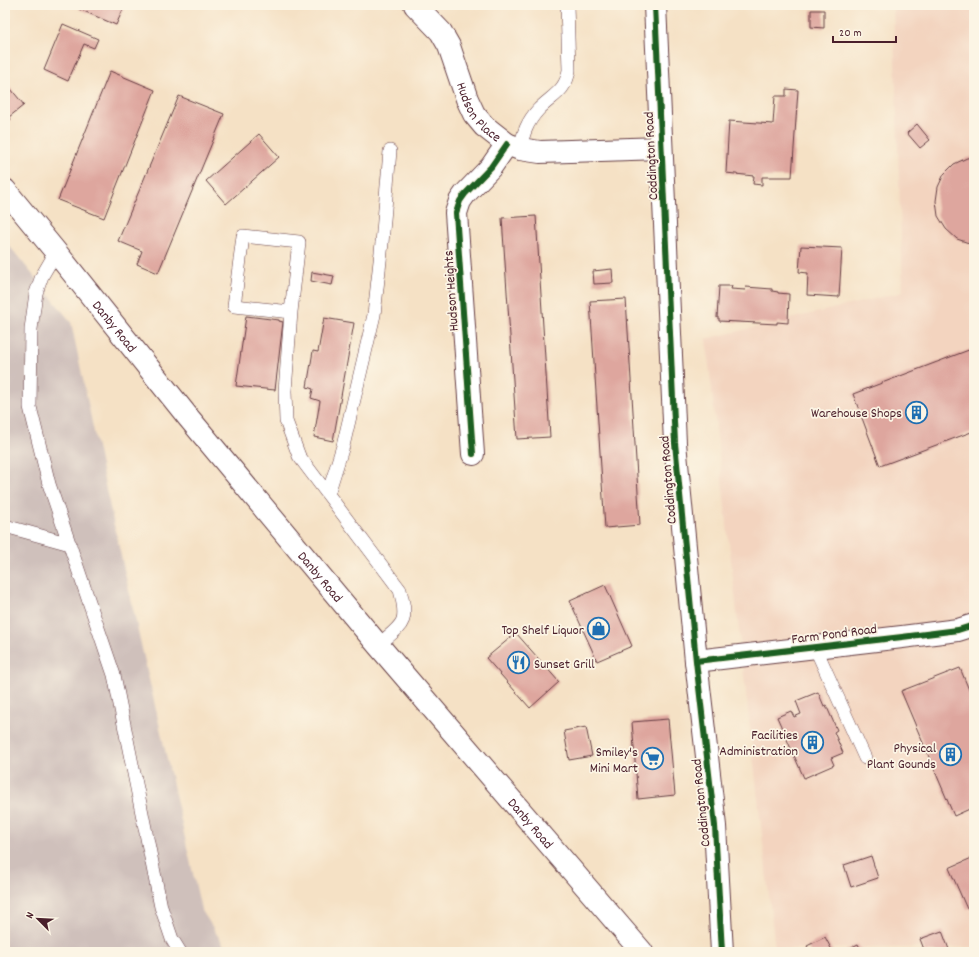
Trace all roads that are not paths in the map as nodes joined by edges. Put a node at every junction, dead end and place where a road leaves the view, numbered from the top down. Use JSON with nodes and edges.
{"nodes":[{"id":1,"x":415,"y":5,"type":"edge"},
{"id":2,"x":568,"y":5,"type":"edge"},
{"id":3,"x":655,"y":5,"type":"edge"},
{"id":4,"x":514,"y":147,"type":"junction"},
{"id":5,"x":661,"y":148,"type":"junction"},
{"id":6,"x":390,"y":151,"type":"dead end"},
{"id":7,"x":6,"y":192,"type":"edge"},
{"id":8,"x":56,"y":252,"type":"junction"},
{"id":9,"x":291,"y":312,"type":"junction"},
{"id":10,"x":473,"y":454,"type":"dead end"},
{"id":11,"x":328,"y":494,"type":"junction"},
{"id":12,"x":5,"y":526,"type":"edge"},
{"id":13,"x":70,"y":544,"type":"junction"},
{"id":14,"x":974,"y":625,"type":"edge"},
{"id":15,"x":378,"y":645,"type":"junction"},
{"id":16,"x":815,"y":647,"type":"junction"},
{"id":17,"x":696,"y":661,"type":"junction"},
{"id":18,"x":865,"y":758,"type":"dead end"},
{"id":19,"x":180,"y":952,"type":"edge"},
{"id":20,"x":642,"y":952,"type":"edge"},
{"id":21,"x":722,"y":952,"type":"edge"}],
"edges":[{"from":1,"to":4,"type":"street","name":"Hudson Place"},
{"from":2,"to":4,"type":"lane"},
{"from":3,"to":5,"type":"street","name":"Coddington Road"},
{"from":4,"to":5,"type":"street","name":"Hudson Place"},
{"from":4,"to":10,"type":"street","name":"Hudson Heights"},
{"from":5,"to":17,"type":"street","name":"Coddington Road"},
{"from":6,"to":11,"type":"lane"},
{"from":7,"to":8,"type":"street","name":"Danby Road"},
{"from":8,"to":13,"type":"lane"},
{"from":8,"to":15,"type":"street","name":"Danby Road"},
{"from":9,"to":9,"type":"lane"},
{"from":9,"to":11,"type":"lane"},
{"from":11,"to":15,"type":"lane"},
{"from":12,"to":13,"type":"lane"},
{"from":13,"to":19,"type":"lane"},
{"from":14,"to":16,"type":"street","name":"Farm Pond Road"},
{"from":15,"to":20,"type":"street","name":"Danby Road"},
{"from":16,"to":17,"type":"street","name":"Farm Pond Road"},
{"from":16,"to":18,"type":"lane"},
{"from":17,"to":21,"type":"street","name":"Coddington Road"}]}
